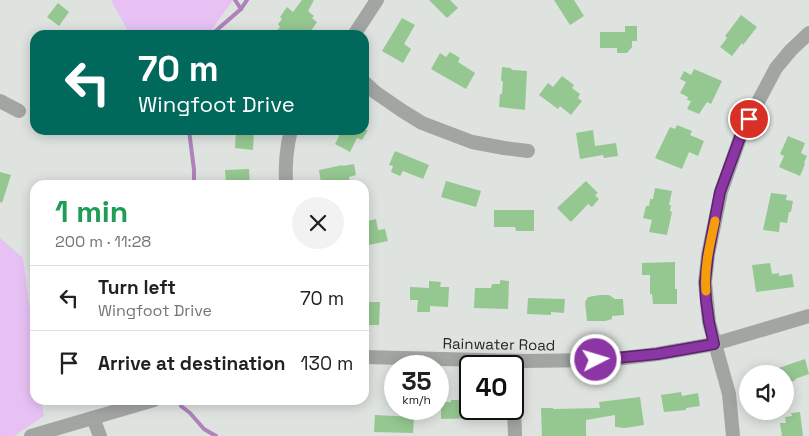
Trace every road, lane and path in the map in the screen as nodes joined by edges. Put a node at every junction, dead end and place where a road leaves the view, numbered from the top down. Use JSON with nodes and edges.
{"nodes":[{"id":1,"x":377,"y":0,"type":"edge"},
{"id":2,"x":357,"y":30,"type":"edge"},
{"id":3,"x":809,"y":33,"type":"edge"},
{"id":4,"x":369,"y":86,"type":"edge"},
{"id":5,"x":0,"y":101,"type":"edge"},
{"id":6,"x":19,"y":111,"type":"dead end"},
{"id":7,"x":289,"y":135,"type":"edge"},
{"id":8,"x":528,"y":151,"type":"dead end"},
{"id":9,"x":286,"y":180,"type":"edge"},
{"id":10,"x":809,"y":316,"type":"edge"},
{"id":11,"x":714,"y":344,"type":"junction"},
{"id":12,"x":369,"y":357,"type":"edge"},
{"id":13,"x":459,"y":360,"type":"edge"},
{"id":14,"x":524,"y":361,"type":"edge"},
{"id":15,"x":137,"y":405,"type":"edge"},
{"id":16,"x":93,"y":418,"type":"junction"},
{"id":17,"x":514,"y":420,"type":"edge"},
{"id":18,"x":31,"y":436,"type":"edge"},
{"id":19,"x":100,"y":436,"type":"edge"},
{"id":20,"x":515,"y":436,"type":"edge"},
{"id":21,"x":733,"y":436,"type":"edge"}],
"edges":[{"from":1,"to":2,"type":"street"},
{"from":3,"to":11,"type":"street"},
{"from":4,"to":8,"type":"street"},
{"from":5,"to":6,"type":"street"},
{"from":7,"to":9,"type":"street"},
{"from":10,"to":11,"type":"street","name":"Rainwater Road"},
{"from":11,"to":14,"type":"street","name":"Rainwater Road"},
{"from":11,"to":21,"type":"street"},
{"from":12,"to":13,"type":"street","name":"Rainwater Road"},
{"from":15,"to":16,"type":"street"},
{"from":16,"to":18,"type":"street"},
{"from":16,"to":19,"type":"street"},
{"from":17,"to":20,"type":"street"}]}
